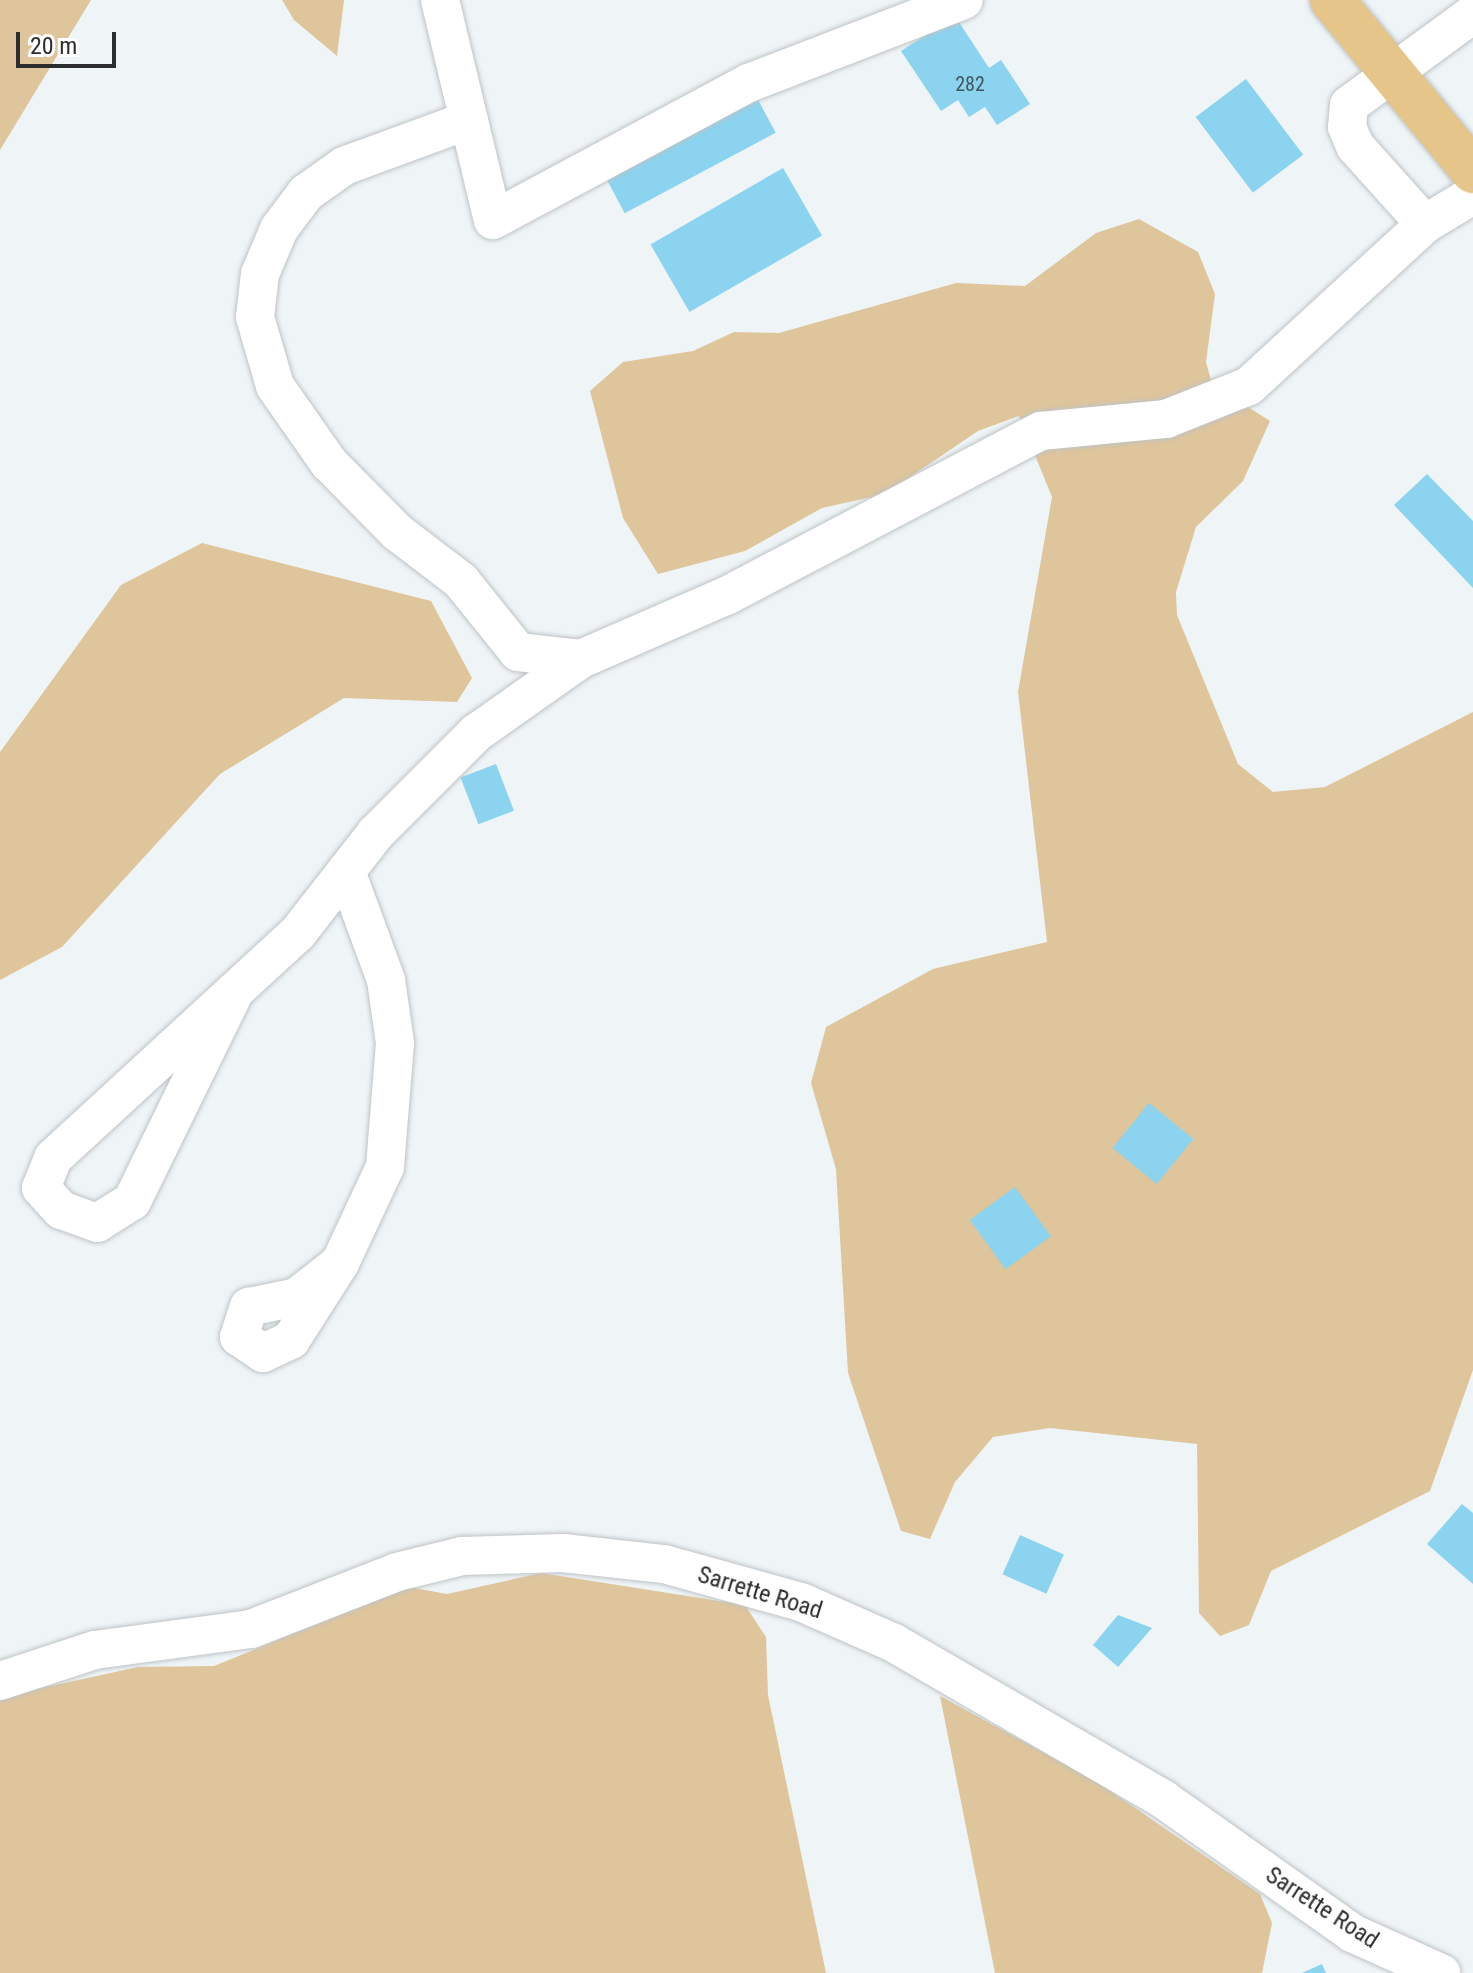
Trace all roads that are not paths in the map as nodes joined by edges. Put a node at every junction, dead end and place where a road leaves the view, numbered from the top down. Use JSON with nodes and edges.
{"nodes":[{"id":1,"x":440,"y":0,"type":"edge"},
{"id":2,"x":964,"y":0,"type":"edge"},
{"id":3,"x":1332,"y":0,"type":"edge"},
{"id":4,"x":1473,"y":14,"type":"edge"},
{"id":5,"x":1392,"y":75,"type":"junction"},
{"id":6,"x":469,"y":120,"type":"junction"},
{"id":7,"x":1473,"y":171,"type":"edge"},
{"id":8,"x":1473,"y":195,"type":"edge"},
{"id":9,"x":1425,"y":224,"type":"junction"},
{"id":10,"x":581,"y":659,"type":"junction"},
{"id":11,"x":346,"y":871,"type":"junction"},
{"id":12,"x":235,"y":991,"type":"junction"},
{"id":13,"x":340,"y":1263,"type":"dead end"},
{"id":14,"x":0,"y":1681,"type":"edge"},
{"id":15,"x":1441,"y":1973,"type":"edge"}],
"edges":[{"from":1,"to":6,"type":"lane"},
{"from":2,"to":6,"type":"lane"},
{"from":3,"to":5,"type":"main road"},
{"from":4,"to":5,"type":"lane"},
{"from":5,"to":7,"type":"main road"},
{"from":5,"to":9,"type":"lane"},
{"from":6,"to":10,"type":"lane"},
{"from":8,"to":9,"type":"lane"},
{"from":9,"to":10,"type":"lane"},
{"from":10,"to":11,"type":"lane"},
{"from":11,"to":12,"type":"lane"},
{"from":11,"to":13,"type":"lane"},
{"from":12,"to":12,"type":"lane"},
{"from":14,"to":15,"type":"lane","name":"Sarrette Road"}]}
